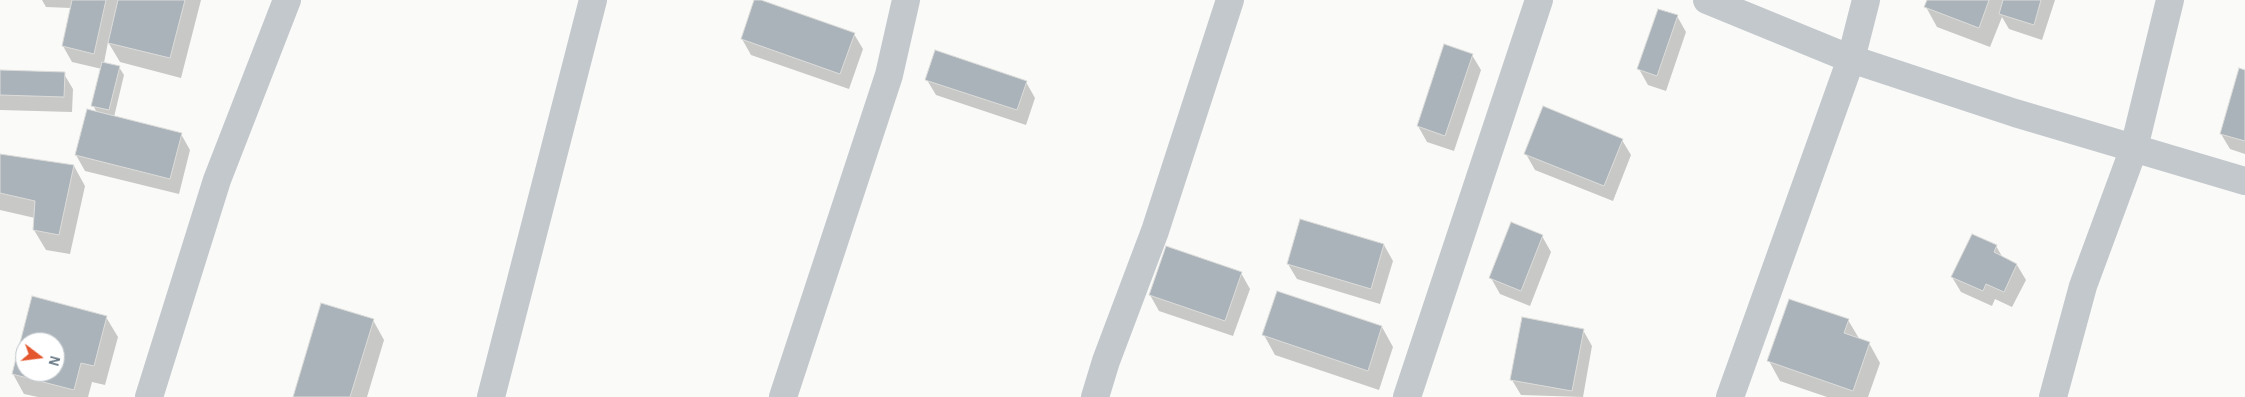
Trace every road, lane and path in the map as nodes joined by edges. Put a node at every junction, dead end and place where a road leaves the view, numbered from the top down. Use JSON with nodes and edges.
{"nodes":[{"id":1,"x":287,"y":0,"type":"edge"},
{"id":2,"x":593,"y":0,"type":"edge"},
{"id":3,"x":906,"y":0,"type":"edge"},
{"id":4,"x":1230,"y":0,"type":"edge"},
{"id":5,"x":1539,"y":0,"type":"edge"},
{"id":6,"x":1707,"y":0,"type":"edge"},
{"id":7,"x":1866,"y":0,"type":"edge"},
{"id":8,"x":2170,"y":0,"type":"edge"},
{"id":9,"x":1851,"y":59,"type":"junction"},
{"id":10,"x":2134,"y":148,"type":"junction"},
{"id":11,"x":2245,"y":182,"type":"edge"},
{"id":12,"x":149,"y":397,"type":"edge"},
{"id":13,"x":491,"y":397,"type":"edge"},
{"id":14,"x":783,"y":397,"type":"edge"},
{"id":15,"x":1095,"y":397,"type":"edge"},
{"id":16,"x":1407,"y":397,"type":"edge"},
{"id":17,"x":1730,"y":397,"type":"edge"},
{"id":18,"x":2053,"y":397,"type":"edge"}],
"edges":[{"from":1,"to":12,"type":"street"},
{"from":2,"to":13,"type":"street"},
{"from":3,"to":14,"type":"street"},
{"from":4,"to":15,"type":"street"},
{"from":5,"to":16,"type":"street"},
{"from":6,"to":9,"type":"street"},
{"from":7,"to":9,"type":"street"},
{"from":8,"to":10,"type":"street"},
{"from":9,"to":10,"type":"street"},
{"from":9,"to":17,"type":"street"},
{"from":10,"to":11,"type":"street"},
{"from":10,"to":18,"type":"street"}]}
